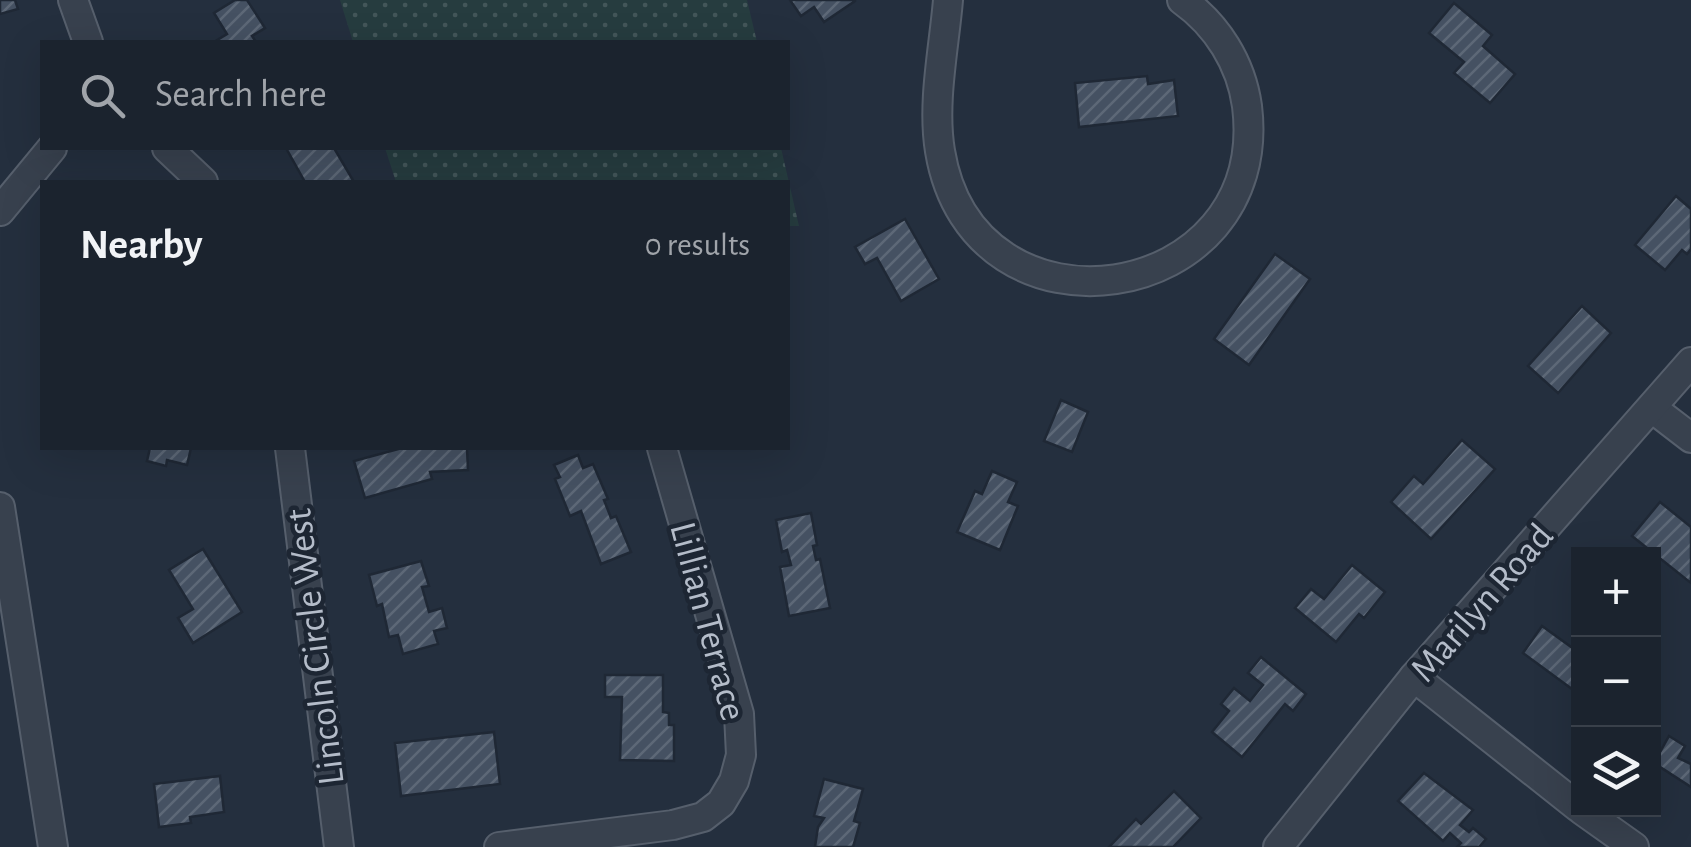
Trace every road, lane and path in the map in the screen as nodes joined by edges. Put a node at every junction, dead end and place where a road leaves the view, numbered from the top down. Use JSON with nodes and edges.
{"nodes":[{"id":1,"x":73,"y":0,"type":"edge"},
{"id":2,"x":948,"y":0,"type":"edge"},
{"id":3,"x":1182,"y":0,"type":"edge"},
{"id":4,"x":87,"y":40,"type":"edge"},
{"id":5,"x":50,"y":150,"type":"edge"},
{"id":6,"x":170,"y":150,"type":"edge"},
{"id":7,"x":201,"y":180,"type":"edge"},
{"id":8,"x":0,"y":211,"type":"edge"},
{"id":9,"x":1691,"y":362,"type":"edge"},
{"id":10,"x":1652,"y":408,"type":"junction"},
{"id":11,"x":1691,"y":438,"type":"edge"},
{"id":12,"x":290,"y":450,"type":"edge"},
{"id":13,"x":663,"y":450,"type":"edge"},
{"id":14,"x":0,"y":507,"type":"edge"},
{"id":15,"x":1414,"y":677,"type":"junction"},
{"id":16,"x":1571,"y":801,"type":"edge"},
{"id":17,"x":1592,"y":817,"type":"edge"},
{"id":18,"x":53,"y":847,"type":"edge"},
{"id":19,"x":339,"y":847,"type":"edge"},
{"id":20,"x":499,"y":847,"type":"edge"},
{"id":21,"x":1278,"y":847,"type":"edge"},
{"id":22,"x":1634,"y":847,"type":"edge"}],
"edges":[{"from":1,"to":4,"type":"street"},
{"from":2,"to":3,"type":"street"},
{"from":5,"to":8,"type":"street"},
{"from":6,"to":7,"type":"street"},
{"from":9,"to":10,"type":"street","name":"Marilyn Road"},
{"from":10,"to":11,"type":"street"},
{"from":10,"to":15,"type":"street","name":"Marilyn Road"},
{"from":12,"to":19,"type":"street","name":"Lincoln Circle West"},
{"from":13,"to":20,"type":"street","name":"Lillian Terrace"},
{"from":14,"to":18,"type":"street"},
{"from":15,"to":16,"type":"street"},
{"from":15,"to":21,"type":"street","name":"Marilyn Road"},
{"from":17,"to":22,"type":"street"}]}
